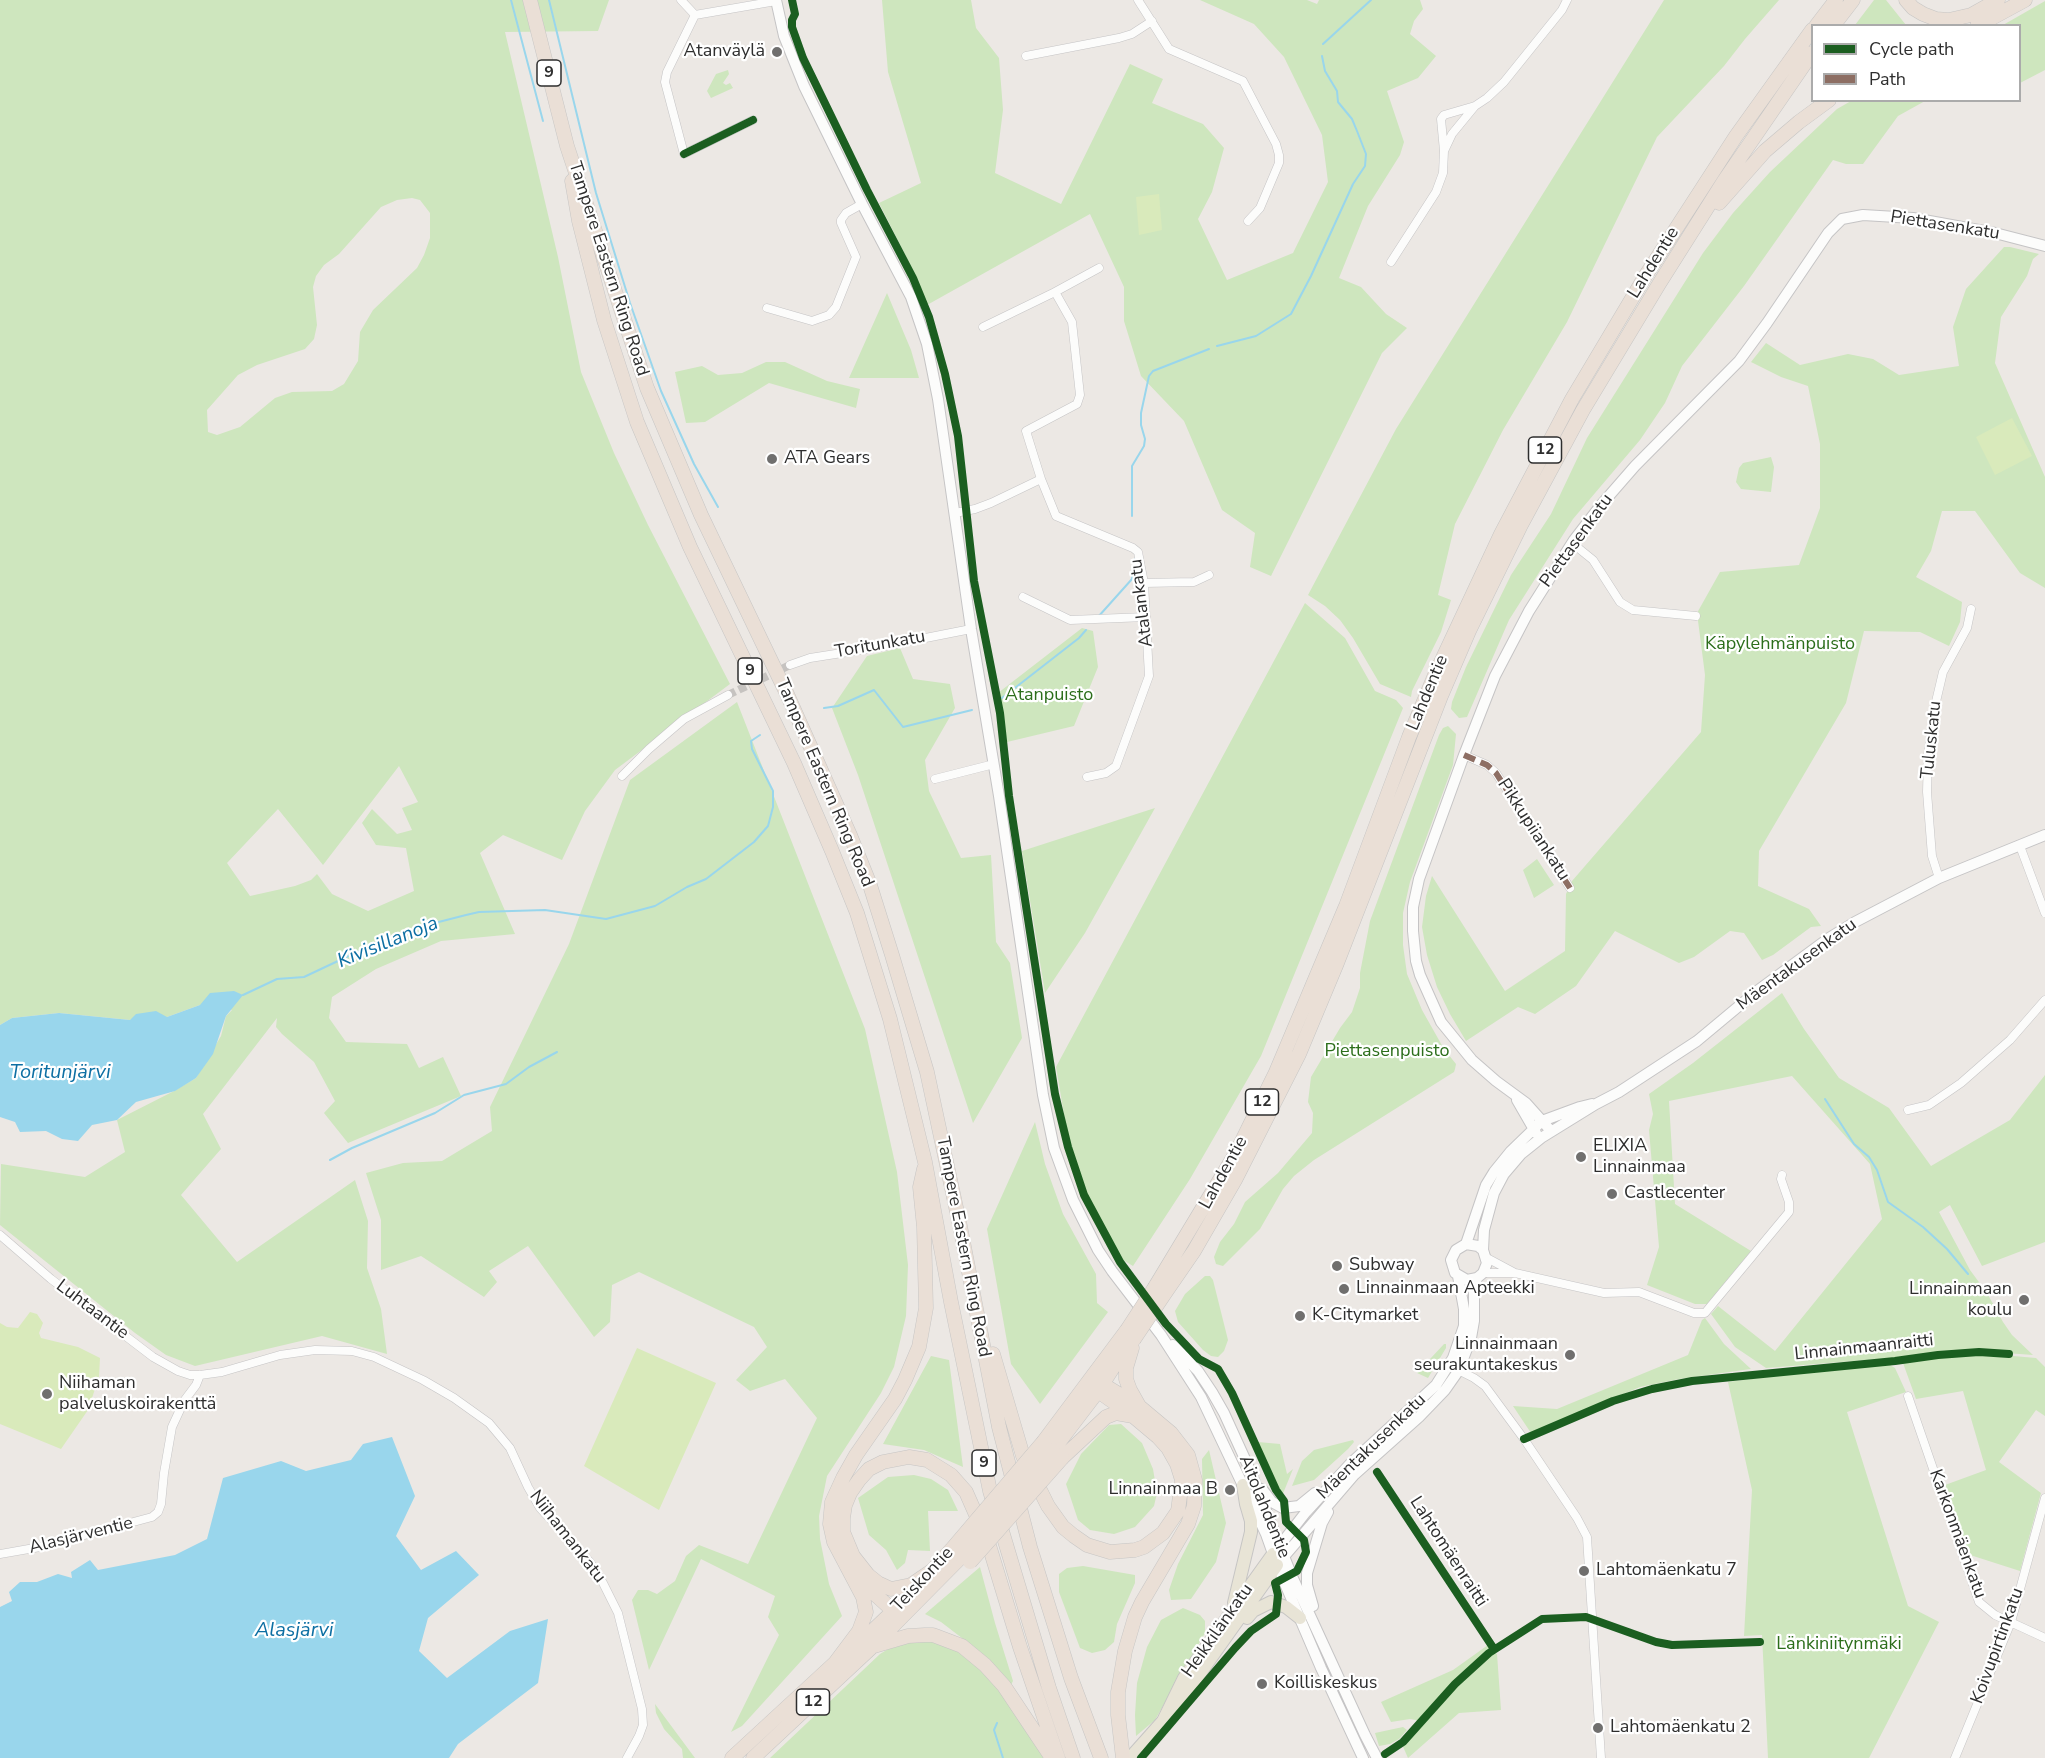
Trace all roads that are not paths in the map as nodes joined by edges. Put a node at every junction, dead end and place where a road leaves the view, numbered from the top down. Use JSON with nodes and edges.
{"nodes":[{"id":1,"x":530,"y":0,"type":"edge"},
{"id":2,"x":681,"y":0,"type":"edge"},
{"id":3,"x":779,"y":0,"type":"edge"},
{"id":4,"x":1138,"y":0,"type":"edge"},
{"id":5,"x":1836,"y":0,"type":"edge"},
{"id":6,"x":1853,"y":0,"type":"edge"},
{"id":7,"x":1906,"y":0,"type":"edge"},
{"id":8,"x":1998,"y":0,"type":"edge"},
{"id":9,"x":2025,"y":0,"type":"edge"},
{"id":10,"x":1565,"y":1,"type":"edge"},
{"id":11,"x":695,"y":15,"type":"junction"},
{"id":12,"x":1152,"y":21,"type":"junction"},
{"id":13,"x":1818,"y":24,"type":"edge"},
{"id":14,"x":1835,"y":24,"type":"edge"},
{"id":15,"x":1981,"y":24,"type":"edge"},
{"id":16,"x":1811,"y":31,"type":"edge"},
{"id":17,"x":1811,"y":54,"type":"edge"},
{"id":18,"x":1026,"y":56,"type":"dead end"},
{"id":19,"x":1826,"y":102,"type":"edge"},
{"id":20,"x":1475,"y":106,"type":"junction"},
{"id":21,"x":753,"y":120,"type":"dead end"},
{"id":22,"x":567,"y":146,"type":"junction"},
{"id":23,"x":1444,"y":151,"type":"junction"},
{"id":24,"x":862,"y":204,"type":"junction"},
{"id":25,"x":1248,"y":221,"type":"dead end"},
{"id":26,"x":2045,"y":246,"type":"edge"},
{"id":27,"x":1390,"y":262,"type":"dead end"},
{"id":28,"x":1099,"y":268,"type":"dead end"},
{"id":29,"x":1659,"y":284,"type":"junction"},
{"id":30,"x":1055,"y":292,"type":"junction"},
{"id":31,"x":766,"y":308,"type":"dead end"},
{"id":32,"x":983,"y":327,"type":"dead end"},
{"id":33,"x":1041,"y":479,"type":"junction"},
{"id":34,"x":955,"y":513,"type":"junction"},
{"id":35,"x":1572,"y":543,"type":"junction"},
{"id":36,"x":1209,"y":575,"type":"dead end"},
{"id":37,"x":1144,"y":583,"type":"junction"},
{"id":38,"x":1023,"y":597,"type":"dead end"},
{"id":39,"x":1971,"y":609,"type":"dead end"},
{"id":40,"x":1696,"y":616,"type":"dead end"},
{"id":41,"x":1146,"y":617,"type":"junction"},
{"id":42,"x":971,"y":629,"type":"junction"},
{"id":43,"x":790,"y":665,"type":"tunnel mouth"},
{"id":44,"x":728,"y":695,"type":"tunnel mouth"},
{"id":45,"x":1464,"y":755,"type":"junction"},
{"id":46,"x":994,"y":764,"type":"junction"},
{"id":47,"x":622,"y":776,"type":"dead end"},
{"id":48,"x":1087,"y":777,"type":"dead end"},
{"id":49,"x":935,"y":779,"type":"dead end"},
{"id":50,"x":2045,"y":835,"type":"edge"},
{"id":51,"x":2020,"y":846,"type":"junction"},
{"id":52,"x":1939,"y":878,"type":"junction"},
{"id":53,"x":1570,"y":888,"type":"dead end"},
{"id":54,"x":2045,"y":913,"type":"edge"},
{"id":55,"x":2045,"y":1000,"type":"edge"},
{"id":56,"x":1511,"y":1093,"type":"junction"},
{"id":57,"x":1596,"y":1104,"type":"junction"},
{"id":58,"x":1908,"y":1110,"type":"dead end"},
{"id":59,"x":1542,"y":1121,"type":"junction"},
{"id":60,"x":1533,"y":1129,"type":"junction"},
{"id":61,"x":1551,"y":1131,"type":"junction"},
{"id":62,"x":1541,"y":1138,"type":"junction"},
{"id":63,"x":925,"y":1161,"type":"junction"},
{"id":64,"x":1782,"y":1175,"type":"dead end"},
{"id":65,"x":0,"y":1235,"type":"edge"},
{"id":66,"x":1466,"y":1244,"type":"junction"},
{"id":67,"x":1485,"y":1254,"type":"junction"},
{"id":68,"x":1515,"y":1273,"type":"junction"},
{"id":69,"x":1458,"y":1276,"type":"junction"},
{"id":70,"x":1480,"y":1276,"type":"junction"},
{"id":71,"x":1159,"y":1292,"type":"junction"},
{"id":72,"x":973,"y":1294,"type":"junction"},
{"id":73,"x":1131,"y":1335,"type":"junction"},
{"id":74,"x":1161,"y":1335,"type":"junction"},
{"id":75,"x":1454,"y":1368,"type":"junction"},
{"id":76,"x":190,"y":1375,"type":"joint"},
{"id":77,"x":200,"y":1375,"type":"junction"},
{"id":78,"x":1097,"y":1385,"type":"junction"},
{"id":79,"x":1908,"y":1396,"type":"dead end"},
{"id":80,"x":1137,"y":1412,"type":"junction"},
{"id":81,"x":1053,"y":1450,"type":"junction"},
{"id":82,"x":1250,"y":1470,"type":"junction"},
{"id":83,"x":1341,"y":1473,"type":"junction"},
{"id":84,"x":1354,"y":1475,"type":"junction"},
{"id":85,"x":1243,"y":1485,"type":"junction"},
{"id":86,"x":2045,"y":1498,"type":"edge"},
{"id":87,"x":0,"y":1554,"type":"edge"},
{"id":88,"x":1279,"y":1555,"type":"junction"},
{"id":89,"x":961,"y":1556,"type":"junction"},
{"id":90,"x":849,"y":1570,"type":"junction"},
{"id":91,"x":933,"y":1570,"type":"junction"},
{"id":92,"x":900,"y":1612,"type":"junction"},
{"id":93,"x":1231,"y":1613,"type":"junction"},
{"id":94,"x":1300,"y":1618,"type":"junction"},
{"id":95,"x":2011,"y":1622,"type":"junction"},
{"id":96,"x":1320,"y":1635,"type":"junction"},
{"id":97,"x":2045,"y":1638,"type":"edge"},
{"id":98,"x":872,"y":1647,"type":"junction"},
{"id":99,"x":1215,"y":1655,"type":"junction"},
{"id":100,"x":835,"y":1663,"type":"junction"},
{"id":101,"x":1160,"y":1725,"type":"junction"},
{"id":102,"x":627,"y":1758,"type":"edge"},
{"id":103,"x":732,"y":1758,"type":"edge"},
{"id":104,"x":753,"y":1758,"type":"edge"},
{"id":105,"x":1052,"y":1758,"type":"edge"},
{"id":106,"x":1058,"y":1758,"type":"edge"},
{"id":107,"x":1073,"y":1758,"type":"edge"},
{"id":108,"x":1101,"y":1758,"type":"edge"},
{"id":109,"x":1123,"y":1758,"type":"edge"},
{"id":110,"x":1130,"y":1758,"type":"edge"},
{"id":111,"x":1363,"y":1758,"type":"edge"},
{"id":112,"x":1377,"y":1758,"type":"edge"},
{"id":113,"x":1601,"y":1758,"type":"edge"},
{"id":114,"x":1955,"y":1758,"type":"edge"}],
"edges":[{"from":1,"to":22,"type":"highway","number":"9"},
{"from":2,"to":11,"type":"street"},
{"from":3,"to":11,"type":"street"},
{"from":3,"to":24,"type":"main road","name":"Aitolahdentie"},
{"from":4,"to":12,"type":"street"},
{"from":5,"to":13,"type":"highway"},
{"from":6,"to":14,"type":"highway"},
{"from":7,"to":8,"type":"highway"},
{"from":9,"to":15,"type":"highway"},
{"from":10,"to":20,"type":"street"},
{"from":11,"to":21,"type":"street"},
{"from":12,"to":18,"type":"street"},
{"from":12,"to":25,"type":"street"},
{"from":16,"to":71,"type":"highway","name":"Lahdentie","number":"12"},
{"from":17,"to":29,"type":"highway","name":"Lahdentie","number":"12"},
{"from":19,"to":29,"type":"highway"},
{"from":20,"to":23,"type":"street"},
{"from":20,"to":23,"type":"street"},
{"from":22,"to":63,"type":"highway","name":"Tampere Eastern Ring Road","number":"9"},
{"from":22,"to":72,"type":"highway","name":"Tampere Eastern Ring Road","number":"9"},
{"from":23,"to":27,"type":"street"},
{"from":24,"to":31,"type":"street"},
{"from":24,"to":34,"type":"main road","name":"Aitolahdentie"},
{"from":26,"to":35,"type":"main road","name":"Piettasenkatu"},
{"from":28,"to":30,"type":"street"},
{"from":29,"to":71,"type":"highway","name":"Lahdentie","number":"12"},
{"from":30,"to":32,"type":"street"},
{"from":30,"to":33,"type":"street"},
{"from":33,"to":34,"type":"street"},
{"from":33,"to":37,"type":"street","name":"Atalankatu"},
{"from":34,"to":42,"type":"main road","name":"Aitolahdentie"},
{"from":35,"to":40,"type":"street"},
{"from":35,"to":45,"type":"main road","name":"Piettasenkatu"},
{"from":36,"to":37,"type":"street"},
{"from":37,"to":41,"type":"street","name":"Atalankatu"},
{"from":38,"to":41,"type":"street"},
{"from":39,"to":52,"type":"street","name":"Tuluskatu"},
{"from":41,"to":48,"type":"street","name":"Atalankatu"},
{"from":42,"to":43,"type":"street","name":"Toritunkatu"},
{"from":42,"to":46,"type":"main road","name":"Aitolahdentie"},
{"from":44,"to":47,"type":"street"},
{"from":45,"to":53,"type":"street","name":"Pikkupiiankatu"},
{"from":45,"to":56,"type":"main road","name":"Piettasenkatu"},
{"from":46,"to":49,"type":"street"},
{"from":46,"to":74,"type":"main road","name":"Aitolahdentie"},
{"from":50,"to":51,"type":"main road","name":"Mäentakusenkatu"},
{"from":51,"to":52,"type":"main road","name":"Mäentakusenkatu"},
{"from":51,"to":54,"type":"street"},
{"from":52,"to":57,"type":"main road","name":"Mäentakusenkatu"},
{"from":55,"to":58,"type":"street"},
{"from":56,"to":59,"type":"main road","name":"Piettasenkatu"},
{"from":56,"to":60,"type":"main road","name":"Piettasenkatu"},
{"from":57,"to":59,"type":"main road","name":"Mäentakusenkatu"},
{"from":57,"to":61,"type":"main road","name":"Mäentakusenkatu"},
{"from":59,"to":60,"type":"main road","name":"Mäentakusenkatu"},
{"from":59,"to":61,"type":"main road","name":"Piettasenkatu"},
{"from":60,"to":62,"type":"main road","name":"Piettasenkatu"},
{"from":60,"to":66,"type":"main road","name":"Mäentakusenkatu"},
{"from":61,"to":62,"type":"main road","name":"Mäentakusenkatu"},
{"from":62,"to":67,"type":"main road","name":"Mäentakusenkatu"},
{"from":63,"to":90,"type":"highway"},
{"from":63,"to":107,"type":"highway","name":"Tampere Eastern Ring Road","number":"9"},
{"from":64,"to":68,"type":"street"},
{"from":65,"to":76,"type":"street","name":"Luhtaantie"},
{"from":66,"to":67,"type":"main road"},
{"from":66,"to":69,"type":"main road"},
{"from":67,"to":68,"type":"street"},
{"from":67,"to":70,"type":"main road"},
{"from":68,"to":70,"type":"street"},
{"from":69,"to":70,"type":"main road"},
{"from":69,"to":75,"type":"main road","name":"Mäentakusenkatu"},
{"from":70,"to":75,"type":"main road","name":"Mäentakusenkatu"},
{"from":71,"to":73,"type":"highway","name":"Lahdentie","number":"12","bridge":true},
{"from":72,"to":80,"type":"highway"},
{"from":72,"to":108,"type":"highway","name":"Tampere Eastern Ring Road","number":"9"},
{"from":73,"to":78,"type":"highway","name":"Lahdentie","number":"12"},
{"from":73,"to":80,"type":"highway"},
{"from":74,"to":82,"type":"main road","name":"Aitolahdentie"},
{"from":74,"to":85,"type":"main road","name":"Aitolahdentie"},
{"from":75,"to":83,"type":"main road","name":"Mäentakusenkatu"},
{"from":75,"to":84,"type":"main road","name":"Mäentakusenkatu"},
{"from":75,"to":113,"type":"street"},
{"from":76,"to":77,"type":"street","name":"Niihamankatu"},
{"from":77,"to":87,"type":"street","name":"Alasjärventie"},
{"from":77,"to":102,"type":"street","name":"Niihamankatu"},
{"from":78,"to":80,"type":"highway"},
{"from":78,"to":81,"type":"highway","name":"Teiskontie","number":"12"},
{"from":79,"to":95,"type":"street","name":"Karkonmäenkatu"},
{"from":80,"to":81,"type":"highway"},
{"from":80,"to":109,"type":"highway"},
{"from":81,"to":89,"type":"highway","name":"Teiskontie","number":"12","bridge":true},
{"from":82,"to":83,"type":"main road"},
{"from":82,"to":88,"type":"main road","name":"Aitolahdentie"},
{"from":83,"to":88,"type":"main road","name":"Mäentakusenkatu"},
{"from":84,"to":88,"type":"main road","name":"Mäentakusenkatu"},
{"from":84,"to":96,"type":"main road"},
{"from":85,"to":88,"type":"main road","name":"Aitolahdentie"},
{"from":85,"to":93,"type":"main road"},
{"from":86,"to":95,"type":"street","name":"Koivupirtinkatu"},
{"from":88,"to":93,"type":"main road","name":"Heikkilänkatu"},
{"from":88,"to":94,"type":"main road","name":"Aitolahdentie"},
{"from":88,"to":96,"type":"main road","name":"Aitolahdentie"},
{"from":88,"to":99,"type":"main road","name":"Heikkilänkatu"},
{"from":89,"to":91,"type":"highway","name":"Teiskontie","number":"12"},
{"from":89,"to":92,"type":"highway","name":"Teiskontie","number":"12"},
{"from":90,"to":92,"type":"highway"},
{"from":90,"to":100,"type":"highway"},
{"from":91,"to":92,"type":"highway","name":"Teiskontie","number":"12"},
{"from":91,"to":106,"type":"highway"},
{"from":92,"to":98,"type":"highway","name":"Teiskontie","number":"12"},
{"from":92,"to":100,"type":"highway","name":"Teiskontie","number":"12"},
{"from":93,"to":101,"type":"main road","name":"Heikkilänkatu"},
{"from":94,"to":99,"type":"main road"},
{"from":94,"to":111,"type":"main road","name":"Aitolahdentie"},
{"from":95,"to":97,"type":"street","name":"Karkonmäenkatu"},
{"from":95,"to":114,"type":"street","name":"Koivupirtinkatu"},
{"from":96,"to":112,"type":"main road","name":"Aitolahdentie"},
{"from":98,"to":104,"type":"highway","name":"Teiskontie","number":"12"},
{"from":98,"to":105,"type":"highway"},
{"from":99,"to":101,"type":"main road","name":"Heikkilänkatu"},
{"from":100,"to":103,"type":"highway","name":"Teiskontie","number":"12"},
{"from":101,"to":110,"type":"main road","name":"Heikkilänkatu"}]}
